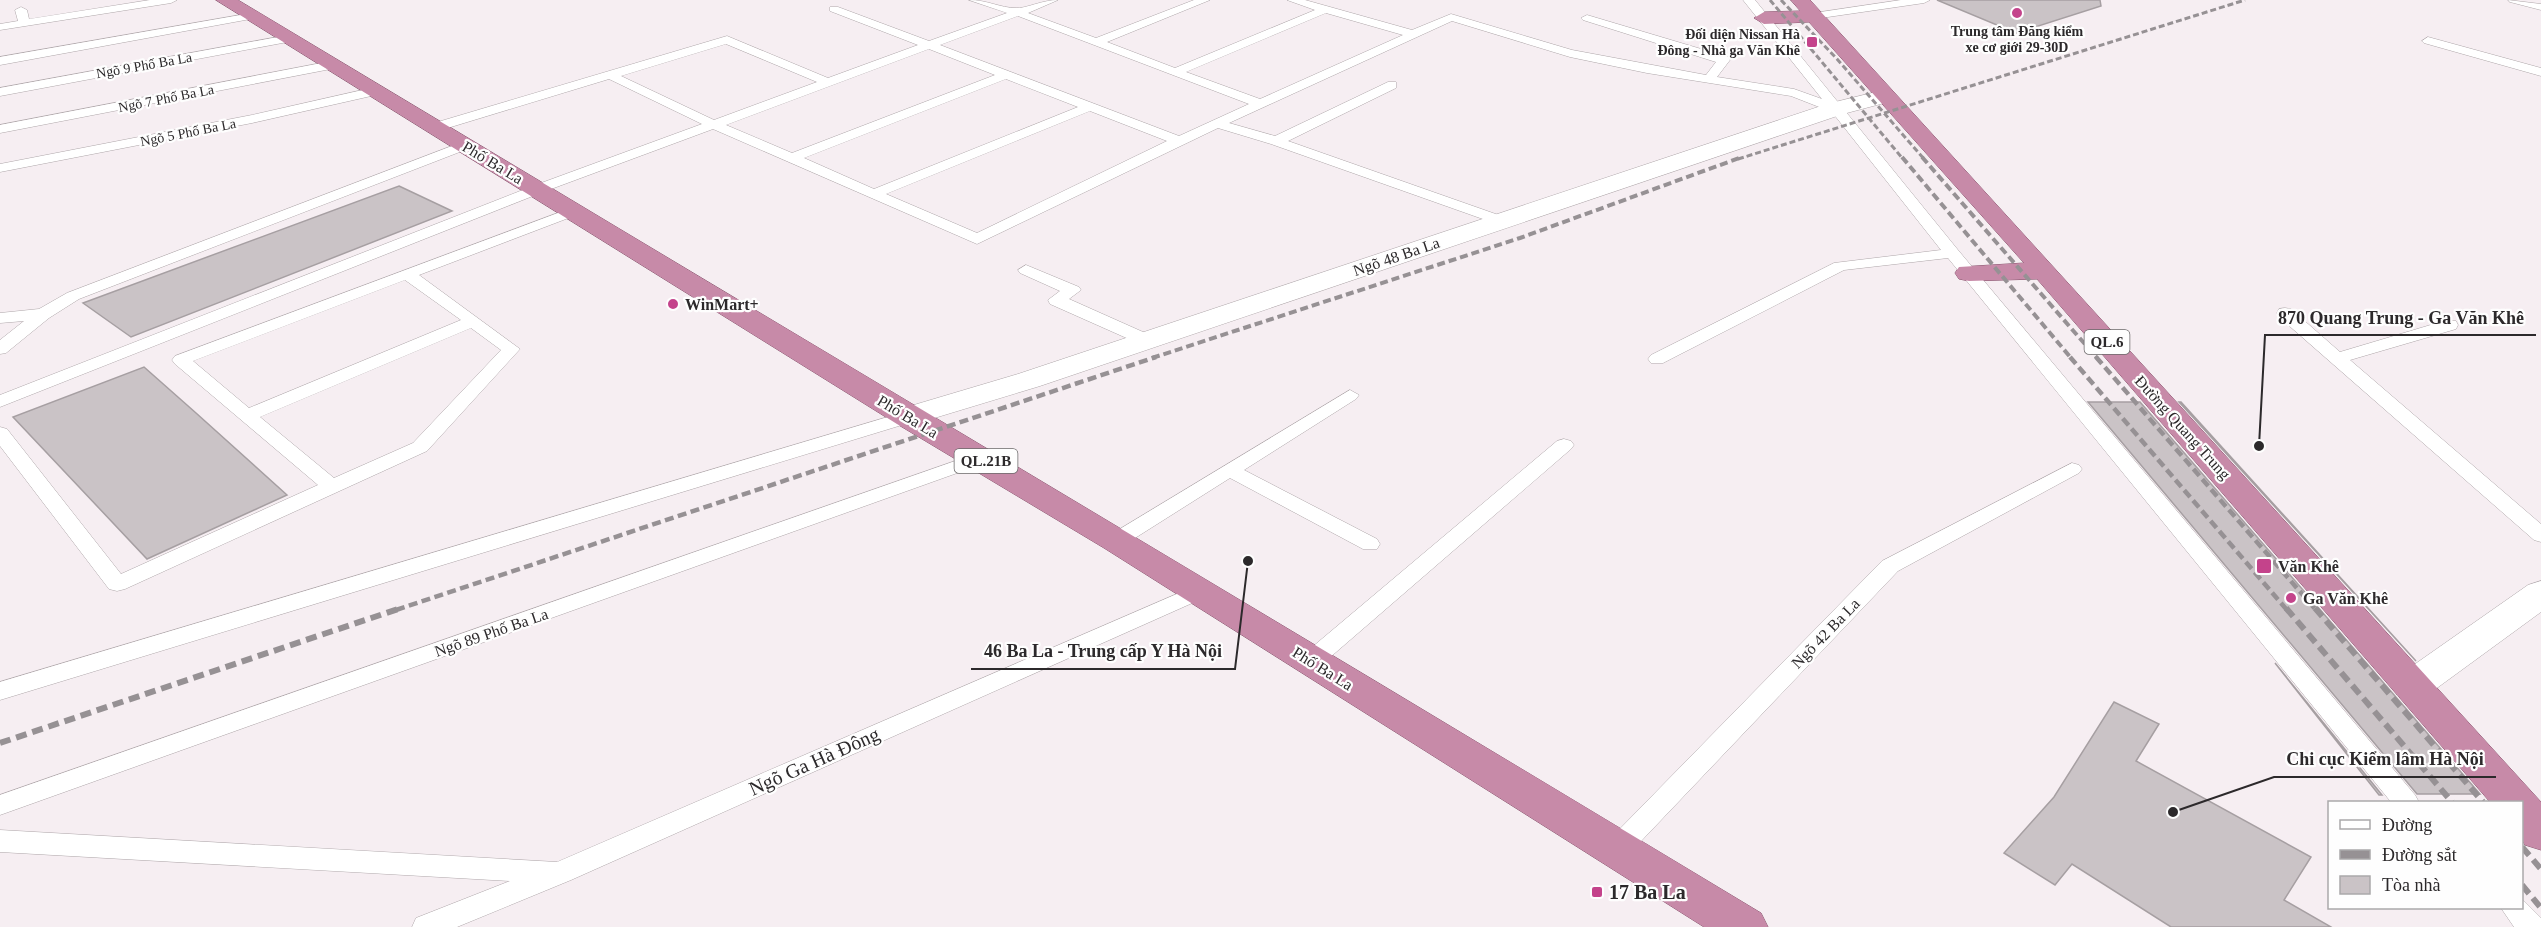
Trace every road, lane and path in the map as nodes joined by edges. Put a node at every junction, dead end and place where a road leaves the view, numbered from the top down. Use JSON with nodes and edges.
{"nodes":[{"id":1,"x":171,"y":0,"type":"edge"},
{"id":2,"x":975,"y":0,"type":"edge"},
{"id":3,"x":1052,"y":0,"type":"edge"},
{"id":4,"x":1204,"y":0,"type":"edge"},
{"id":5,"x":1293,"y":0,"type":"edge"},
{"id":6,"x":1749,"y":0,"type":"edge"},
{"id":7,"x":1877,"y":0,"type":"edge"},
{"id":8,"x":1924,"y":0,"type":"edge"},
{"id":9,"x":2514,"y":0,"type":"edge"},
{"id":10,"x":1889,"y":5,"type":"junction"},
{"id":11,"x":2541,"y":7,"type":"edge"},
{"id":12,"x":238,"y":8,"type":"edge"},
{"id":13,"x":1807,"y":8,"type":"edge"},
{"id":14,"x":834,"y":9,"type":"dead end"},
{"id":15,"x":1326,"y":9,"type":"junction"},
{"id":16,"x":21,"y":10,"type":"dead end"},
{"id":17,"x":1016,"y":12,"type":"junction"},
{"id":18,"x":1587,"y":18,"type":"dead end"},
{"id":19,"x":1764,"y":18,"type":"junction"},
{"id":20,"x":24,"y":23,"type":"junction"},
{"id":21,"x":0,"y":27,"type":"edge"},
{"id":22,"x":1413,"y":34,"type":"junction"},
{"id":23,"x":289,"y":39,"type":"junction"},
{"id":24,"x":2428,"y":41,"type":"dead end"},
{"id":25,"x":1096,"y":42,"type":"junction"},
{"id":26,"x":927,"y":45,"type":"junction"},
{"id":27,"x":0,"y":61,"type":"edge"},
{"id":28,"x":332,"y":65,"type":"junction"},
{"id":29,"x":1175,"y":72,"type":"junction"},
{"id":30,"x":2541,"y":72,"type":"edge"},
{"id":31,"x":610,"y":75,"type":"junction"},
{"id":32,"x":1005,"y":75,"type":"junction"},
{"id":33,"x":1709,"y":79,"type":"junction"},
{"id":34,"x":827,"y":82,"type":"junction"},
{"id":35,"x":1392,"y":86,"type":"dead end"},
{"id":36,"x":376,"y":91,"type":"junction"},
{"id":37,"x":0,"y":92,"type":"edge"},
{"id":38,"x":1884,"y":96,"type":"junction"},
{"id":39,"x":1261,"y":104,"type":"junction"},
{"id":40,"x":1089,"y":107,"type":"junction"},
{"id":41,"x":1835,"y":109,"type":"junction"},
{"id":42,"x":713,"y":124,"type":"junction"},
{"id":43,"x":1217,"y":124,"type":"junction"},
{"id":44,"x":436,"y":127,"type":"junction"},
{"id":45,"x":0,"y":129,"type":"edge"},
{"id":46,"x":1179,"y":141,"type":"junction"},
{"id":47,"x":1276,"y":141,"type":"junction"},
{"id":48,"x":465,"y":145,"type":"junction"},
{"id":49,"x":792,"y":158,"type":"junction"},
{"id":50,"x":0,"y":168,"type":"edge"},
{"id":51,"x":538,"y":189,"type":"junction"},
{"id":52,"x":874,"y":194,"type":"junction"},
{"id":53,"x":574,"y":211,"type":"junction"},
{"id":54,"x":1502,"y":221,"type":"junction"},
{"id":55,"x":1961,"y":263,"type":"junction"},
{"id":56,"x":1026,"y":270,"type":"dead end"},
{"id":57,"x":2044,"y":271,"type":"junction"},
{"id":58,"x":406,"y":273,"type":"junction"},
{"id":59,"x":2285,"y":313,"type":"dead end"},
{"id":60,"x":43,"y":314,"type":"junction"},
{"id":61,"x":0,"y":318,"type":"edge"},
{"id":62,"x":474,"y":321,"type":"junction"},
{"id":63,"x":2450,"y":325,"type":"dead end"},
{"id":64,"x":1146,"y":340,"type":"junction"},
{"id":65,"x":0,"y":350,"type":"edge"},
{"id":66,"x":2337,"y":358,"type":"junction"},
{"id":67,"x":1657,"y":359,"type":"dead end"},
{"id":68,"x":1350,"y":395,"type":"dead end"},
{"id":69,"x":0,"y":401,"type":"edge"},
{"id":70,"x":246,"y":416,"type":"junction"},
{"id":71,"x":908,"y":417,"type":"junction"},
{"id":72,"x":0,"y":433,"type":"edge"},
{"id":73,"x":1564,"y":445,"type":"dead end"},
{"id":74,"x":981,"y":458,"type":"junction"},
{"id":75,"x":2072,"y":469,"type":"dead end"},
{"id":76,"x":1230,"y":470,"type":"junction"},
{"id":77,"x":332,"y":487,"type":"junction"},
{"id":78,"x":2541,"y":535,"type":"edge"},
{"id":79,"x":1117,"y":540,"type":"junction"},
{"id":80,"x":1370,"y":544,"type":"dead end"},
{"id":81,"x":1200,"y":591,"type":"junction"},
{"id":82,"x":2541,"y":594,"type":"edge"},
{"id":83,"x":1312,"y":660,"type":"junction"},
{"id":84,"x":2412,"y":686,"type":"junction"},
{"id":85,"x":0,"y":691,"type":"edge"},
{"id":86,"x":2405,"y":801,"type":"edge"},
{"id":87,"x":2511,"y":801,"type":"edge"},
{"id":88,"x":0,"y":805,"type":"edge"},
{"id":89,"x":0,"y":841,"type":"edge"},
{"id":90,"x":1617,"y":849,"type":"junction"},
{"id":91,"x":561,"y":872,"type":"junction"},
{"id":92,"x":2516,"y":909,"type":"edge"},
{"id":93,"x":441,"y":925,"type":"edge"},
{"id":94,"x":1744,"y":927,"type":"edge"},
{"id":95,"x":2531,"y":927,"type":"edge"}],
"edges":[{"from":1,"to":20,"type":"lane"},
{"from":2,"to":17,"type":"lane"},
{"from":3,"to":17,"type":"lane"},
{"from":4,"to":25,"type":"lane"},
{"from":5,"to":15,"type":"lane"},
{"from":6,"to":19,"type":"lane"},
{"from":7,"to":10,"type":"lane"},
{"from":8,"to":10,"type":"lane"},
{"from":9,"to":11,"type":"lane"},
{"from":10,"to":13,"type":"lane"},
{"from":12,"to":23,"type":"highway","name":"Phố Ba La","number":"QL.21B"},
{"from":12,"to":27,"type":"lane"},
{"from":13,"to":19,"type":"highway"},
{"from":13,"to":38,"type":"highway","name":"Đường Quang Trung","number":"QL.6"},
{"from":14,"to":26,"type":"lane"},
{"from":15,"to":22,"type":"lane"},
{"from":15,"to":29,"type":"lane"},
{"from":16,"to":20,"type":"lane"},
{"from":17,"to":25,"type":"lane"},
{"from":17,"to":26,"type":"lane"},
{"from":18,"to":33,"type":"lane"},
{"from":19,"to":41,"type":"lane"},
{"from":20,"to":21,"type":"lane"},
{"from":22,"to":33,"type":"lane"},
{"from":22,"to":39,"type":"lane"},
{"from":23,"to":28,"type":"highway","name":"Phố Ba La","number":"QL.21B"},
{"from":23,"to":37,"type":"lane","name":"Ngõ 9 Phố Ba La"},
{"from":24,"to":30,"type":"lane"},
{"from":25,"to":29,"type":"lane"},
{"from":26,"to":32,"type":"lane"},
{"from":26,"to":34,"type":"lane"},
{"from":28,"to":36,"type":"highway","name":"Phố Ba La","number":"QL.21B"},
{"from":28,"to":45,"type":"lane","name":"Ngõ 7 Phố Ba La"},
{"from":29,"to":39,"type":"lane"},
{"from":31,"to":34,"type":"lane"},
{"from":31,"to":42,"type":"lane"},
{"from":31,"to":44,"type":"lane"},
{"from":32,"to":40,"type":"lane"},
{"from":32,"to":49,"type":"lane"},
{"from":33,"to":41,"type":"lane"},
{"from":34,"to":42,"type":"lane"},
{"from":35,"to":47,"type":"lane"},
{"from":36,"to":44,"type":"highway","name":"Phố Ba La","number":"QL.21B"},
{"from":36,"to":50,"type":"lane","name":"Ngõ 5 Phố Ba La"},
{"from":38,"to":41,"type":"street","name":"Ngõ 48 Ba La"},
{"from":38,"to":57,"type":"highway","name":"Đường Quang Trung","number":"QL.6"},
{"from":39,"to":43,"type":"lane"},
{"from":40,"to":46,"type":"lane"},
{"from":40,"to":52,"type":"lane"},
{"from":41,"to":54,"type":"street","name":"Ngõ 48 Ba La"},
{"from":41,"to":55,"type":"lane"},
{"from":42,"to":49,"type":"lane"},
{"from":42,"to":51,"type":"lane"},
{"from":43,"to":46,"type":"lane"},
{"from":43,"to":47,"type":"lane"},
{"from":44,"to":48,"type":"highway","name":"Phố Ba La","number":"QL.21B"},
{"from":46,"to":52,"type":"lane"},
{"from":47,"to":54,"type":"lane"},
{"from":48,"to":51,"type":"highway","name":"Phố Ba La","number":"QL.21B"},
{"from":48,"to":60,"type":"lane"},
{"from":49,"to":52,"type":"lane"},
{"from":51,"to":53,"type":"highway","name":"Phố Ba La","number":"QL.21B"},
{"from":51,"to":69,"type":"lane"},
{"from":53,"to":58,"type":"lane"},
{"from":53,"to":71,"type":"highway","name":"Phố Ba La","number":"QL.21B"},
{"from":54,"to":64,"type":"street","name":"Ngõ 48 Ba La"},
{"from":55,"to":57,"type":"highway"},
{"from":55,"to":67,"type":"lane"},
{"from":55,"to":86,"type":"lane"},
{"from":56,"to":64,"type":"lane"},
{"from":57,"to":84,"type":"highway","name":"Đường Quang Trung","number":"QL.6"},
{"from":58,"to":62,"type":"lane"},
{"from":58,"to":70,"type":"lane"},
{"from":59,"to":66,"type":"lane"},
{"from":60,"to":61,"type":"lane"},
{"from":60,"to":65,"type":"lane"},
{"from":62,"to":70,"type":"lane"},
{"from":62,"to":77,"type":"lane"},
{"from":63,"to":66,"type":"lane"},
{"from":64,"to":71,"type":"street","name":"Ngõ 48 Ba La"},
{"from":66,"to":78,"type":"lane"},
{"from":68,"to":76,"type":"lane"},
{"from":70,"to":77,"type":"lane"},
{"from":71,"to":74,"type":"highway","name":"Phố Ba La","number":"QL.21B"},
{"from":71,"to":85,"type":"lane"},
{"from":72,"to":77,"type":"lane"},
{"from":73,"to":83,"type":"lane"},
{"from":74,"to":79,"type":"highway","name":"Phố Ba La","number":"QL.21B"},
{"from":74,"to":88,"type":"lane","name":"Ngõ 89 Phố Ba La"},
{"from":75,"to":90,"type":"lane","name":"Ngõ 42 Ba La"},
{"from":76,"to":79,"type":"lane"},
{"from":76,"to":80,"type":"lane"},
{"from":79,"to":81,"type":"highway","name":"Phố Ba La","number":"QL.21B"},
{"from":81,"to":83,"type":"highway","name":"Phố Ba La","number":"QL.21B"},
{"from":81,"to":91,"type":"lane","name":"Ngõ Ga Hà Đông"},
{"from":82,"to":84,"type":"street"},
{"from":83,"to":90,"type":"highway","name":"Phố Ba La","number":"QL.21B"},
{"from":84,"to":87,"type":"highway","name":"Đường Quang Trung","number":"QL.6"},
{"from":89,"to":91,"type":"lane"},
{"from":90,"to":94,"type":"highway","name":"Phố Ba La","number":"QL.21B"},
{"from":91,"to":93,"type":"lane","name":"Ngõ Ga Hà Đông"},
{"from":92,"to":95,"type":"lane"}]}
